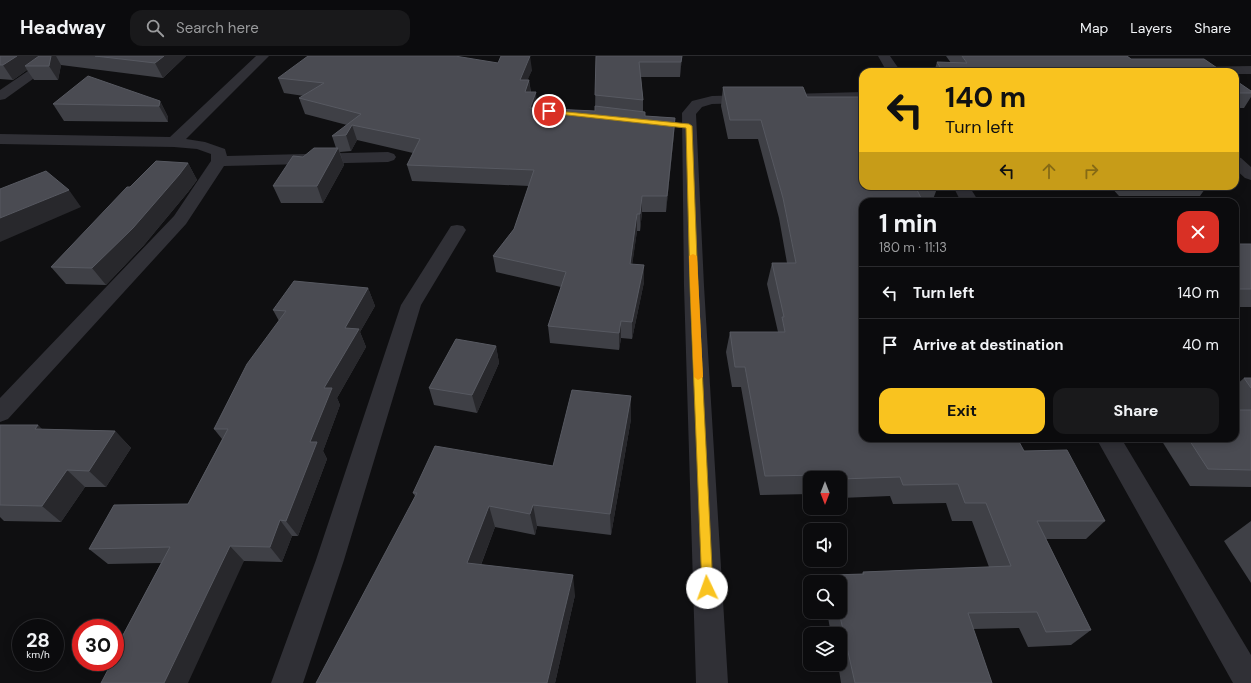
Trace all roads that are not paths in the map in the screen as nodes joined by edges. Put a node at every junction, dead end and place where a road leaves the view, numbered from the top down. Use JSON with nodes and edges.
{"nodes":[{"id":1,"x":59,"y":56,"type":"edge"},
{"id":2,"x":263,"y":56,"type":"edge"},
{"id":3,"x":884,"y":56,"type":"edge"},
{"id":4,"x":892,"y":68,"type":"edge"},
{"id":5,"x":1239,"y":70,"type":"edge"},
{"id":6,"x":1251,"y":70,"type":"edge"},
{"id":7,"x":0,"y":96,"type":"edge"},
{"id":8,"x":859,"y":96,"type":"edge"},
{"id":9,"x":0,"y":139,"type":"edge"},
{"id":10,"x":174,"y":142,"type":"junction"},
{"id":11,"x":388,"y":157,"type":"dead end"},
{"id":12,"x":219,"y":161,"type":"junction"},
{"id":13,"x":1239,"y":164,"type":"edge"},
{"id":14,"x":1251,"y":175,"type":"edge"},
{"id":15,"x":457,"y":230,"type":"dead end"},
{"id":16,"x":0,"y":413,"type":"edge"},
{"id":17,"x":1110,"y":442,"type":"edge"},
{"id":18,"x":287,"y":683,"type":"edge"},
{"id":19,"x":712,"y":683,"type":"edge"},
{"id":20,"x":1250,"y":683,"type":"edge"}],
"edges":[{"from":1,"to":7,"type":"street"},
{"from":2,"to":10,"type":"street"},
{"from":3,"to":4,"type":"street"},
{"from":5,"to":6,"type":"street"},
{"from":8,"to":19,"type":"street"},
{"from":9,"to":10,"type":"street"},
{"from":10,"to":12,"type":"street"},
{"from":11,"to":12,"type":"street"},
{"from":12,"to":16,"type":"street"},
{"from":13,"to":14,"type":"street"},
{"from":15,"to":18,"type":"street"},
{"from":17,"to":20,"type":"street"}]}
